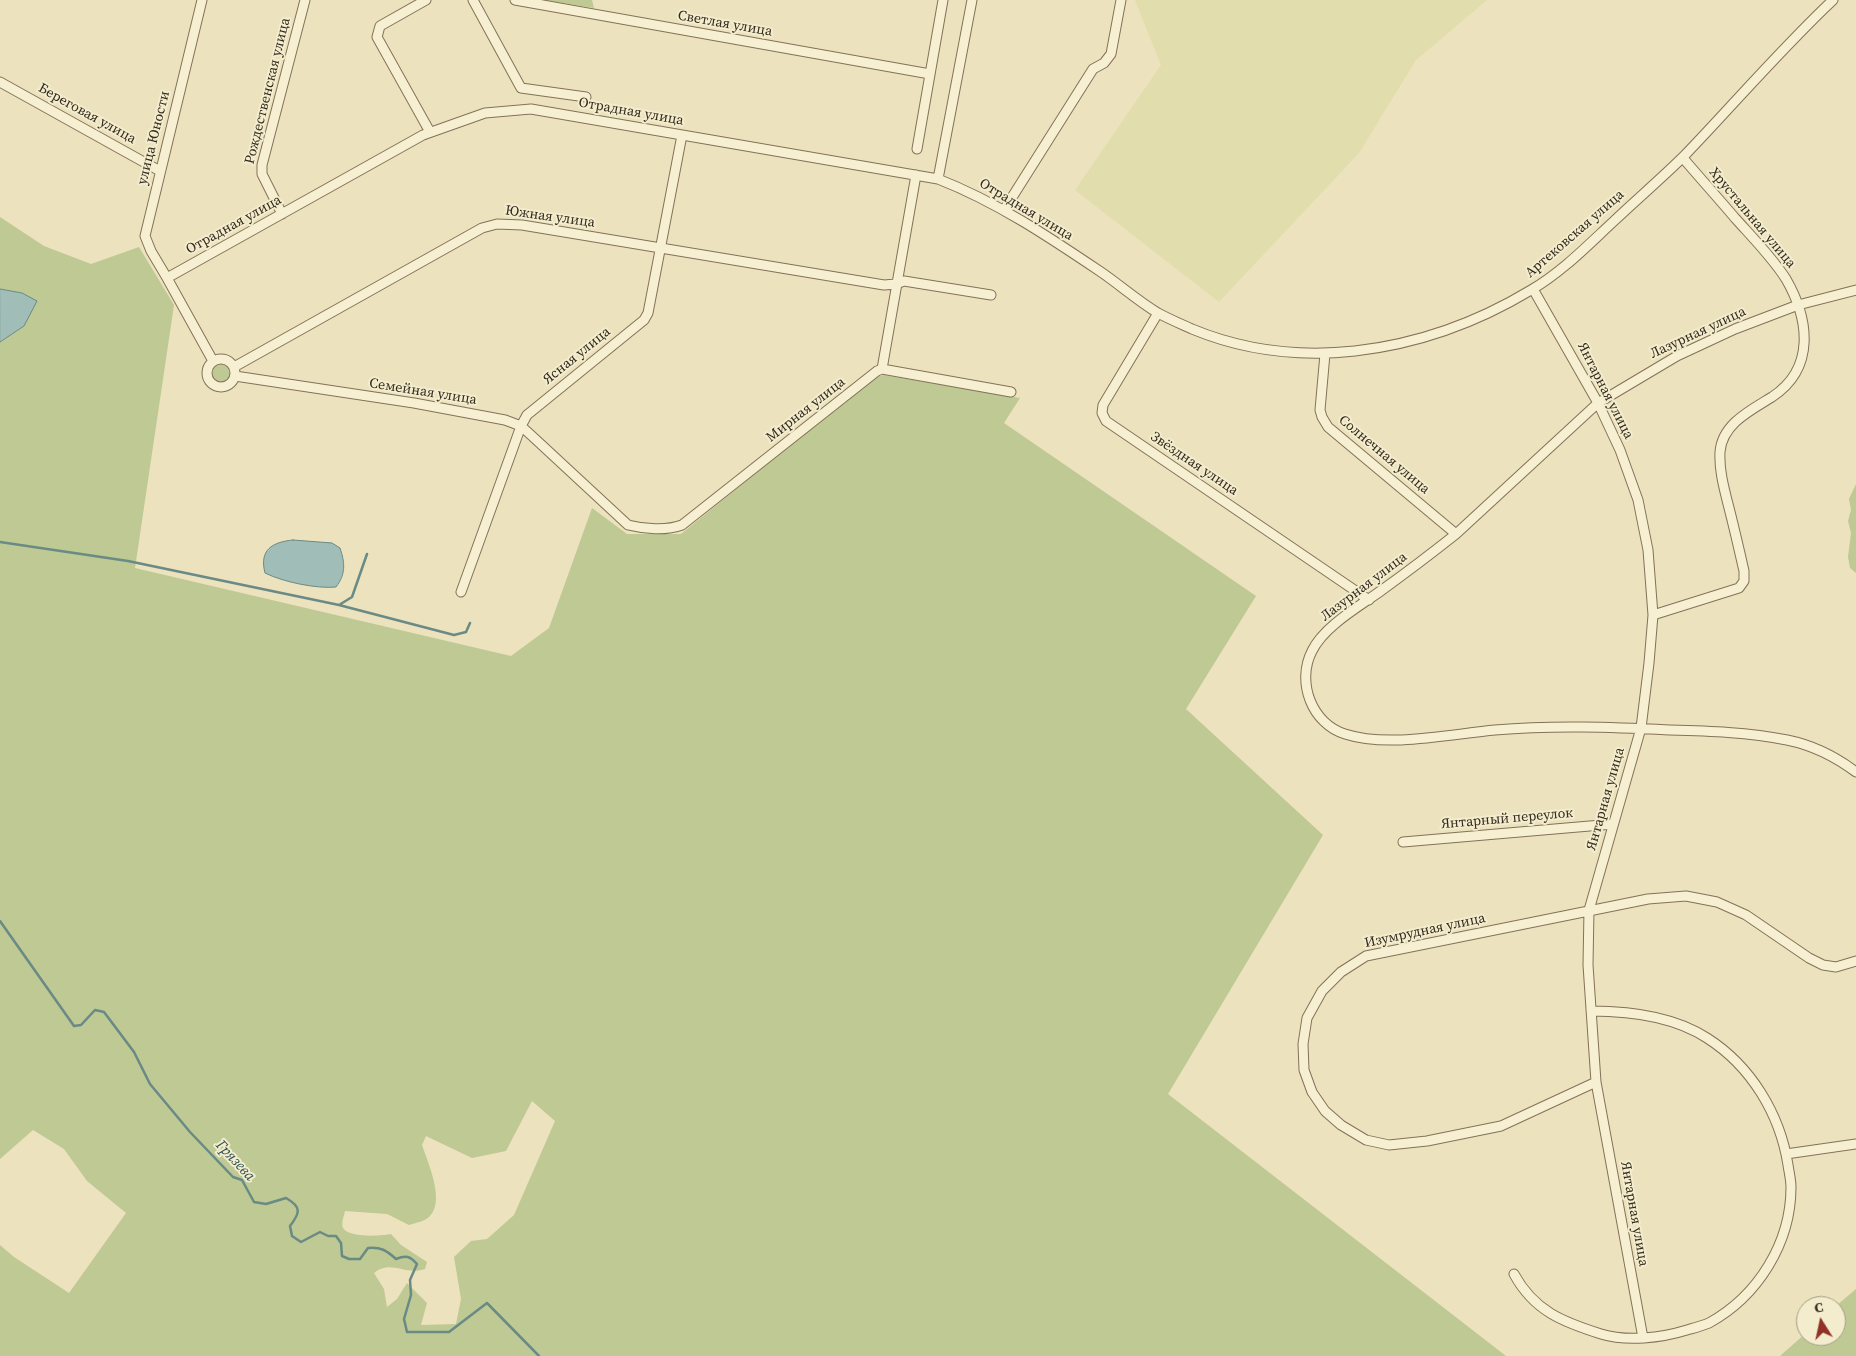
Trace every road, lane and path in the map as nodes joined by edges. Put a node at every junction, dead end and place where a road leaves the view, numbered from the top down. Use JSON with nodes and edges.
{"nodes":[{"id":1,"x":202,"y":0,"type":"edge"},
{"id":2,"x":305,"y":0,"type":"edge"},
{"id":3,"x":426,"y":0,"type":"edge"},
{"id":4,"x":473,"y":0,"type":"edge"},
{"id":5,"x":515,"y":0,"type":"edge"},
{"id":6,"x":943,"y":0,"type":"edge"},
{"id":7,"x":972,"y":0,"type":"edge"},
{"id":8,"x":1120,"y":0,"type":"edge"},
{"id":9,"x":1833,"y":0,"type":"edge"},
{"id":10,"x":930,"y":74,"type":"junction"},
{"id":11,"x":0,"y":82,"type":"edge"},
{"id":12,"x":586,"y":97,"type":"dead end"},
{"id":13,"x":430,"y":132,"type":"junction"},
{"id":14,"x":682,"y":135,"type":"junction"},
{"id":15,"x":916,"y":150,"type":"dead end"},
{"id":16,"x":1683,"y":158,"type":"junction"},
{"id":17,"x":160,"y":171,"type":"junction"},
{"id":18,"x":916,"y":175,"type":"junction"},
{"id":19,"x":938,"y":179,"type":"junction"},
{"id":20,"x":1004,"y":210,"type":"junction"},
{"id":21,"x":282,"y":214,"type":"junction"},
{"id":22,"x":660,"y":248,"type":"junction"},
{"id":23,"x":1103,"y":274,"type":"joint"},
{"id":24,"x":167,"y":278,"type":"junction"},
{"id":25,"x":896,"y":284,"type":"junction"},
{"id":26,"x":1533,"y":289,"type":"junction"},
{"id":27,"x":1856,"y":290,"type":"edge"},
{"id":28,"x":991,"y":296,"type":"dead end"},
{"id":29,"x":1798,"y":305,"type":"junction"},
{"id":30,"x":1158,"y":313,"type":"junction"},
{"id":31,"x":1325,"y":354,"type":"junction"},
{"id":32,"x":213,"y":361,"type":"junction"},
{"id":33,"x":882,"y":369,"type":"junction"},
{"id":34,"x":234,"y":372,"type":"junction"},
{"id":35,"x":1011,"y":392,"type":"dead end"},
{"id":36,"x":1598,"y":403,"type":"junction"},
{"id":37,"x":520,"y":426,"type":"junction"},
{"id":38,"x":585,"y":485,"type":"joint"},
{"id":39,"x":1456,"y":534,"type":"junction"},
{"id":40,"x":461,"y":592,"type":"dead end"},
{"id":41,"x":1369,"y":600,"type":"junction"},
{"id":42,"x":1653,"y":615,"type":"junction"},
{"id":43,"x":1641,"y":728,"type":"junction"},
{"id":44,"x":1856,"y":772,"type":"edge"},
{"id":45,"x":1613,"y":824,"type":"junction"},
{"id":46,"x":1403,"y":842,"type":"dead end"},
{"id":47,"x":1589,"y":910,"type":"junction"},
{"id":48,"x":1856,"y":961,"type":"edge"},
{"id":49,"x":1591,"y":1011,"type":"junction"},
{"id":50,"x":1596,"y":1082,"type":"junction"},
{"id":51,"x":1856,"y":1144,"type":"edge"},
{"id":52,"x":1786,"y":1154,"type":"junction"},
{"id":53,"x":1514,"y":1274,"type":"dead end"},
{"id":54,"x":1643,"y":1338,"type":"junction"}],
"edges":[{"from":1,"to":17,"type":"street","name":"улица Юности"},
{"from":2,"to":21,"type":"street","name":"Рождественская улица"},
{"from":3,"to":13,"type":"street"},
{"from":4,"to":12,"type":"street"},
{"from":5,"to":10,"type":"street","name":"Светлая улица"},
{"from":6,"to":10,"type":"street"},
{"from":7,"to":19,"type":"street"},
{"from":8,"to":20,"type":"street"},
{"from":9,"to":16,"type":"street","name":"Артековская улица"},
{"from":10,"to":15,"type":"street"},
{"from":11,"to":17,"type":"street","name":"Береговая улица"},
{"from":13,"to":14,"type":"street","name":"Отрадная улица"},
{"from":13,"to":21,"type":"street","name":"Отрадная улица"},
{"from":14,"to":18,"type":"street","name":"Отрадная улица"},
{"from":14,"to":22,"type":"street","name":"Ясная улица"},
{"from":16,"to":26,"type":"street","name":"Артековская улица"},
{"from":16,"to":29,"type":"street","name":"Хрустальная улица"},
{"from":17,"to":24,"type":"street","name":"улица Юности"},
{"from":18,"to":19,"type":"street","name":"Отрадная улица"},
{"from":18,"to":25,"type":"street"},
{"from":19,"to":20,"type":"street","name":"Отрадная улица"},
{"from":20,"to":23,"type":"street","name":"Отрадная улица"},
{"from":21,"to":24,"type":"street","name":"Отрадная улица"},
{"from":22,"to":25,"type":"street","name":"Южная улица"},
{"from":22,"to":34,"type":"street","name":"Южная улица"},
{"from":22,"to":37,"type":"street","name":"Ясная улица"},
{"from":23,"to":30,"type":"street","name":"Артековская улица"},
{"from":24,"to":32,"type":"street","name":"улица Юности"},
{"from":25,"to":28,"type":"street","name":"Южная улица"},
{"from":25,"to":33,"type":"street"},
{"from":26,"to":31,"type":"street","name":"Артековская улица"},
{"from":26,"to":36,"type":"street","name":"Янтарная улица"},
{"from":27,"to":29,"type":"street","name":"Лазурная улица"},
{"from":29,"to":36,"type":"street","name":"Лазурная улица"},
{"from":29,"to":42,"type":"street","name":"Хрустальная улица"},
{"from":30,"to":31,"type":"street","name":"Артековская улица"},
{"from":30,"to":41,"type":"street","name":"Звёздная улица"},
{"from":31,"to":39,"type":"street","name":"Солнечная улица"},
{"from":32,"to":34,"type":"street"},
{"from":32,"to":34,"type":"street"},
{"from":33,"to":35,"type":"street"},
{"from":33,"to":38,"type":"street","name":"Мирная улица"},
{"from":34,"to":37,"type":"street","name":"Семейная улица"},
{"from":36,"to":39,"type":"street","name":"Лазурная улица"},
{"from":36,"to":42,"type":"street","name":"Янтарная улица"},
{"from":37,"to":38,"type":"street","name":"Семейная улица"},
{"from":37,"to":40,"type":"street","name":"Ясная улица"},
{"from":39,"to":41,"type":"street","name":"Лазурная улица"},
{"from":41,"to":43,"type":"street","name":"Лазурная улица"},
{"from":42,"to":43,"type":"street","name":"Янтарная улица"},
{"from":43,"to":44,"type":"street","name":"Лазурная улица"},
{"from":43,"to":45,"type":"street","name":"Янтарная улица"},
{"from":45,"to":46,"type":"street","name":"Янтарный переулок"},
{"from":45,"to":47,"type":"street","name":"Янтарная улица"},
{"from":47,"to":48,"type":"street","name":"Изумрудная улица"},
{"from":47,"to":49,"type":"street","name":"Янтарная улица"},
{"from":47,"to":50,"type":"street","name":"Изумрудная улица"},
{"from":49,"to":50,"type":"street","name":"Янтарная улица"},
{"from":49,"to":52,"type":"street"},
{"from":50,"to":54,"type":"street","name":"Янтарная улица"},
{"from":51,"to":52,"type":"street"},
{"from":52,"to":54,"type":"street"},
{"from":53,"to":54,"type":"street"}]}
